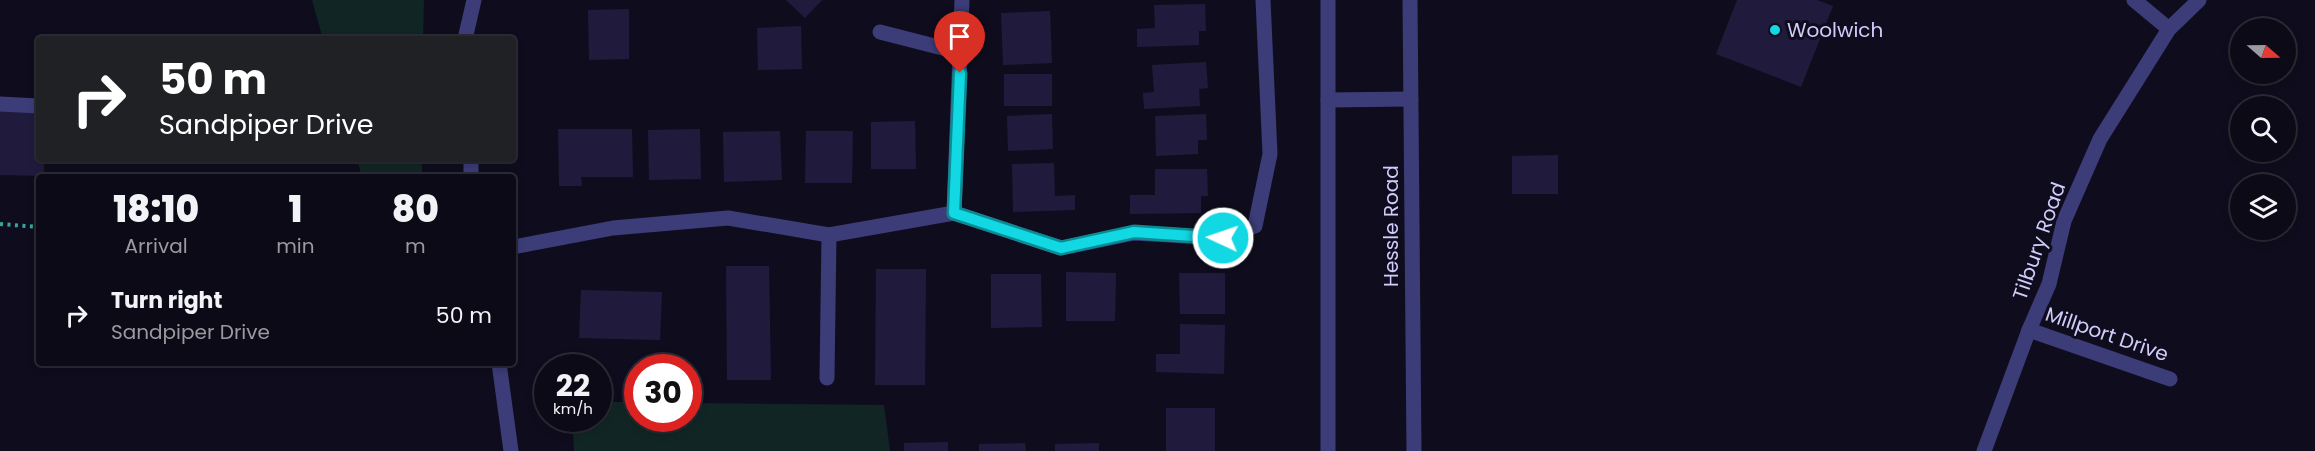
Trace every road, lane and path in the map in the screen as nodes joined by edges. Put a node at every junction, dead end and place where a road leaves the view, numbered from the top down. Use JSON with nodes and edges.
{"nodes":[{"id":1,"x":474,"y":0,"type":"edge"},
{"id":2,"x":963,"y":0,"type":"edge"},
{"id":3,"x":1263,"y":0,"type":"edge"},
{"id":4,"x":1328,"y":0,"type":"edge"},
{"id":5,"x":1410,"y":0,"type":"edge"},
{"id":6,"x":2134,"y":0,"type":"edge"},
{"id":7,"x":2199,"y":0,"type":"edge"},
{"id":8,"x":2169,"y":29,"type":"junction"},
{"id":9,"x":880,"y":32,"type":"dead end"},
{"id":10,"x":466,"y":36,"type":"edge"},
{"id":11,"x":962,"y":52,"type":"junction"},
{"id":12,"x":1411,"y":99,"type":"junction"},
{"id":13,"x":1328,"y":100,"type":"junction"},
{"id":14,"x":0,"y":104,"type":"edge"},
{"id":15,"x":36,"y":106,"type":"edge"},
{"id":16,"x":954,"y":213,"type":"junction"},
{"id":17,"x":0,"y":225,"type":"edge"},
{"id":18,"x":36,"y":227,"type":"edge"},
{"id":19,"x":829,"y":236,"type":"junction"},
{"id":20,"x":516,"y":246,"type":"edge"},
{"id":21,"x":2029,"y":330,"type":"junction"},
{"id":22,"x":499,"y":366,"type":"edge"},
{"id":23,"x":827,"y":378,"type":"dead end"},
{"id":24,"x":2170,"y":379,"type":"dead end"},
{"id":25,"x":511,"y":451,"type":"edge"},
{"id":26,"x":1328,"y":451,"type":"edge"},
{"id":27,"x":1414,"y":451,"type":"edge"},
{"id":28,"x":1984,"y":451,"type":"edge"}],
"edges":[{"from":1,"to":10,"type":"street"},
{"from":2,"to":11,"type":"street"},
{"from":3,"to":16,"type":"street"},
{"from":4,"to":13,"type":"street"},
{"from":5,"to":12,"type":"street","name":"Hessle Road"},
{"from":6,"to":8,"type":"street"},
{"from":7,"to":8,"type":"street","name":"Tilbury Road"},
{"from":8,"to":21,"type":"street","name":"Tilbury Road"},
{"from":9,"to":11,"type":"street"},
{"from":11,"to":16,"type":"street"},
{"from":12,"to":13,"type":"street"},
{"from":12,"to":27,"type":"street","name":"Hessle Road"},
{"from":13,"to":26,"type":"street"},
{"from":14,"to":15,"type":"street"},
{"from":16,"to":19,"type":"street"},
{"from":17,"to":18,"type":"path"},
{"from":19,"to":20,"type":"street"},
{"from":19,"to":23,"type":"street"},
{"from":21,"to":24,"type":"street","name":"Millport Drive"},
{"from":21,"to":28,"type":"street","name":"Tilbury Road"},
{"from":22,"to":25,"type":"street"}]}
